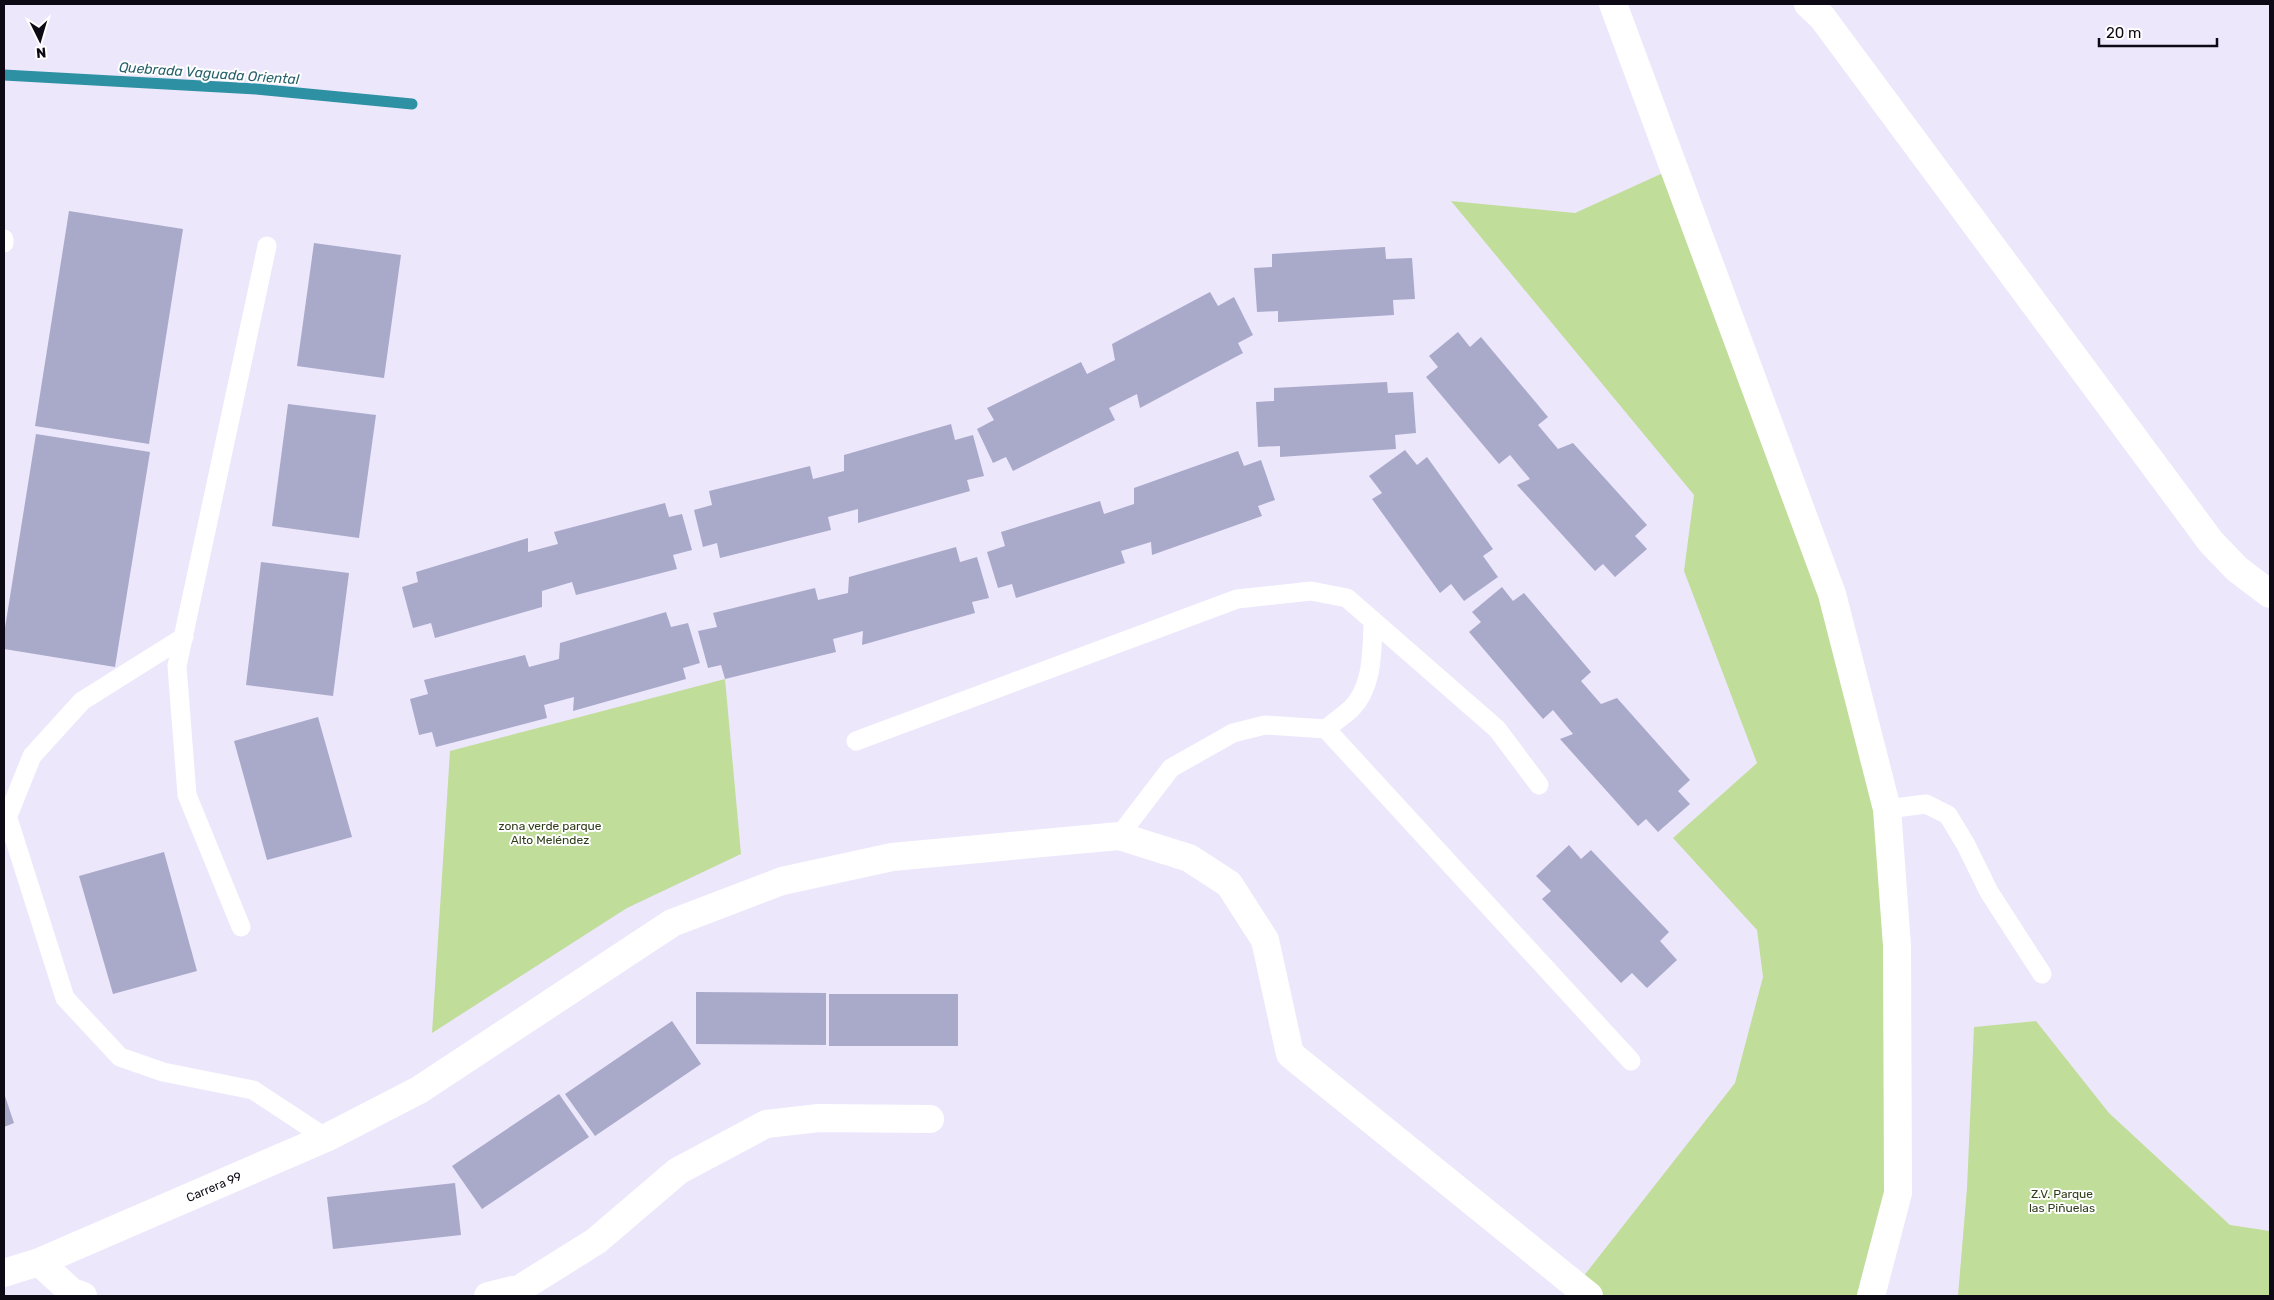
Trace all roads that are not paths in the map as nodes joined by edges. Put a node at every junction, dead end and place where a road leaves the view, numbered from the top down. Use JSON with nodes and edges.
{"nodes":[{"id":1,"x":1613,"y":4,"type":"edge"},
{"id":2,"x":1808,"y":4,"type":"edge"},
{"id":3,"x":267,"y":246,"type":"dead end"},
{"id":4,"x":2270,"y":594,"type":"edge"},
{"id":5,"x":1373,"y":623,"type":"junction"},
{"id":6,"x":184,"y":637,"type":"junction"},
{"id":7,"x":1326,"y":728,"type":"junction"},
{"id":8,"x":856,"y":742,"type":"dead end"},
{"id":9,"x":1539,"y":785,"type":"dead end"},
{"id":10,"x":1887,"y":809,"type":"junction"},
{"id":11,"x":5,"y":812,"type":"edge"},
{"id":12,"x":1120,"y":836,"type":"junction"},
{"id":13,"x":241,"y":927,"type":"dead end"},
{"id":14,"x":2042,"y":974,"type":"dead end"},
{"id":15,"x":1631,"y":1061,"type":"dead end"},
{"id":16,"x":930,"y":1118,"type":"dead end"},
{"id":17,"x":326,"y":1138,"type":"junction"},
{"id":18,"x":39,"y":1262,"type":"junction"},
{"id":19,"x":4,"y":1273,"type":"edge"},
{"id":20,"x":83,"y":1296,"type":"edge"},
{"id":21,"x":488,"y":1296,"type":"edge"},
{"id":22,"x":1589,"y":1296,"type":"edge"},
{"id":23,"x":1871,"y":1296,"type":"edge"}],
"edges":[{"from":1,"to":10,"type":"street"},
{"from":2,"to":4,"type":"street"},
{"from":3,"to":6,"type":"lane"},
{"from":5,"to":7,"type":"lane"},
{"from":5,"to":8,"type":"lane"},
{"from":5,"to":9,"type":"lane"},
{"from":6,"to":11,"type":"lane"},
{"from":6,"to":13,"type":"lane"},
{"from":7,"to":12,"type":"lane"},
{"from":7,"to":15,"type":"lane"},
{"from":10,"to":14,"type":"lane"},
{"from":10,"to":23,"type":"street"},
{"from":11,"to":17,"type":"lane"},
{"from":12,"to":17,"type":"street","name":"Carrera 99"},
{"from":12,"to":22,"type":"street"},
{"from":16,"to":21,"type":"street"},
{"from":17,"to":18,"type":"street","name":"Carrera 99"},
{"from":18,"to":19,"type":"street","name":"Carrera 99"},
{"from":18,"to":20,"type":"street"}]}
